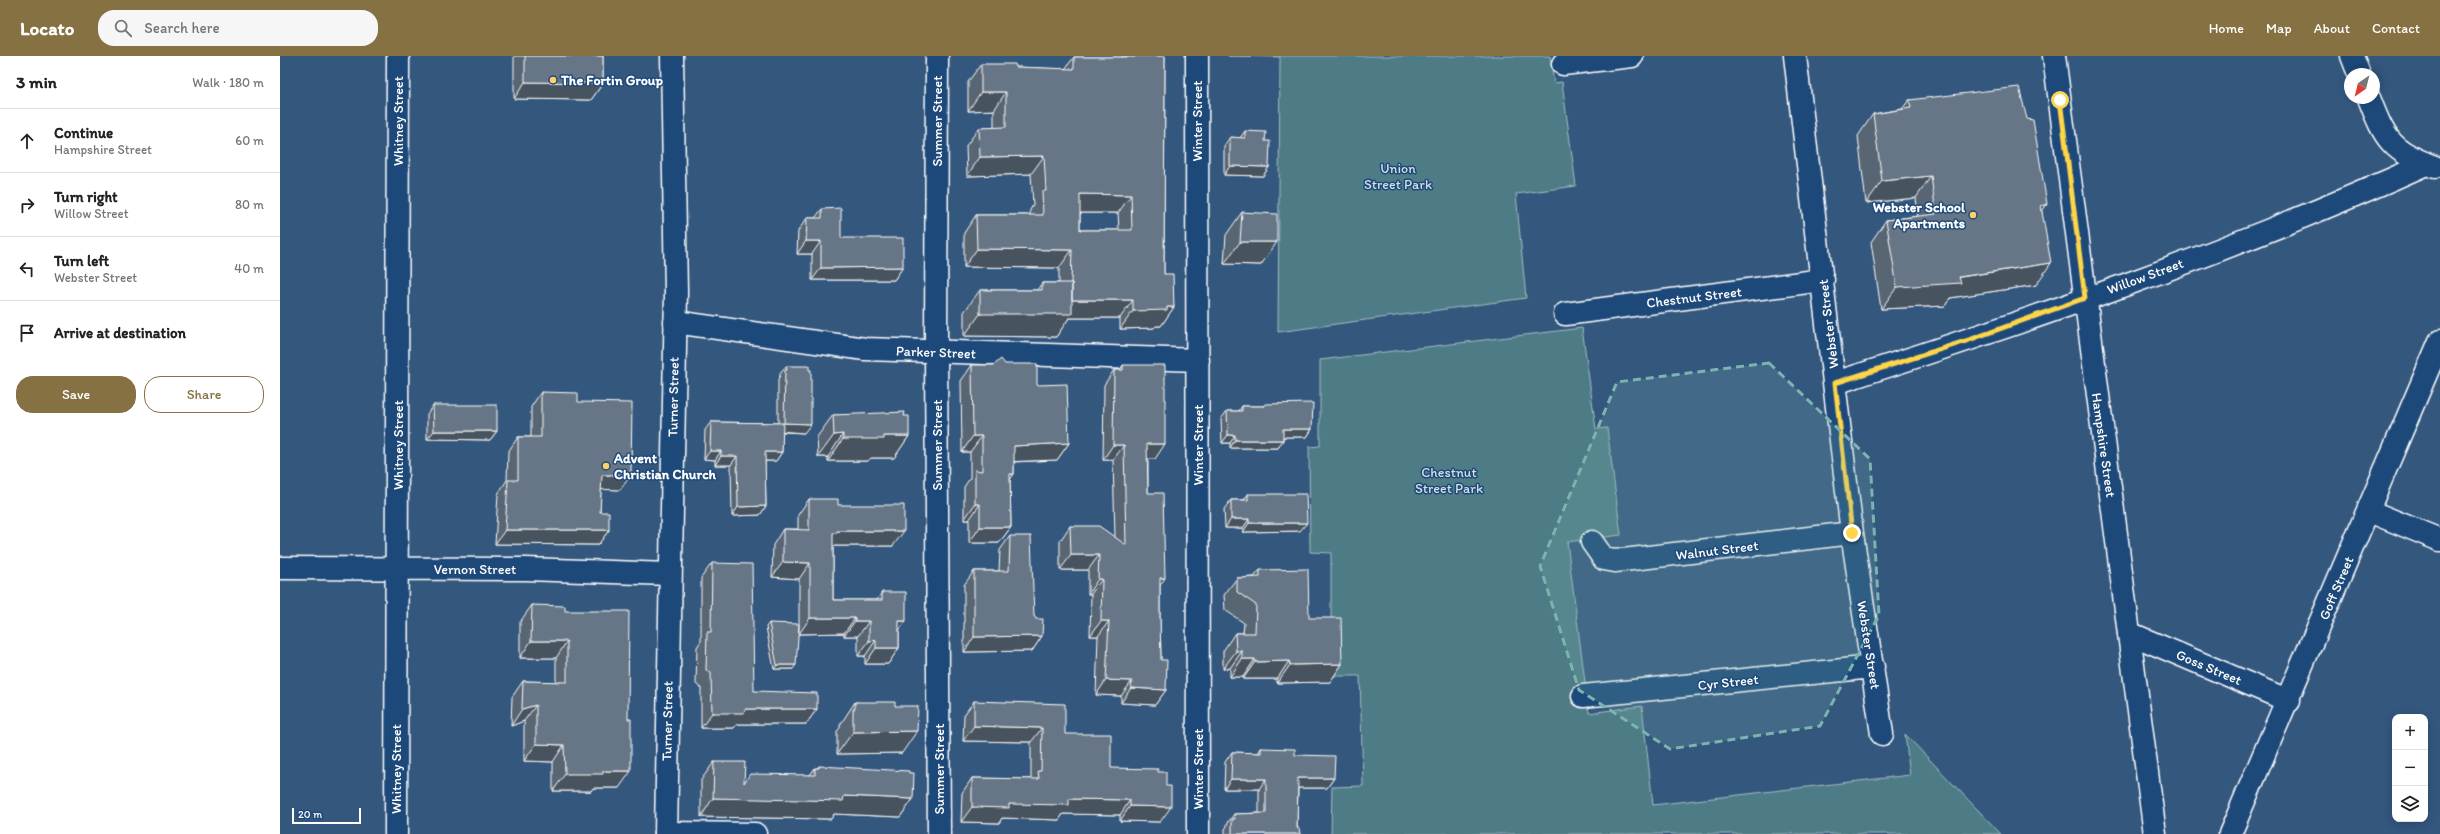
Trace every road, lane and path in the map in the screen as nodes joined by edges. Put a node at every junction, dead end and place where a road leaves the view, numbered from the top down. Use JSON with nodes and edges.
{"nodes":[{"id":1,"x":398,"y":56,"type":"edge"},
{"id":2,"x":672,"y":56,"type":"edge"},
{"id":3,"x":937,"y":56,"type":"edge"},
{"id":4,"x":1197,"y":56,"type":"edge"},
{"id":5,"x":1632,"y":56,"type":"edge"},
{"id":6,"x":1795,"y":56,"type":"edge"},
{"id":7,"x":2054,"y":56,"type":"edge"},
{"id":8,"x":2352,"y":56,"type":"edge"},
{"id":9,"x":1563,"y":64,"type":"dead end"},
{"id":10,"x":2357,"y":68,"type":"edge"},
{"id":11,"x":2371,"y":104,"type":"edge"},
{"id":12,"x":2433,"y":166,"type":"edge"},
{"id":13,"x":1823,"y":280,"type":"junction"},
{"id":14,"x":2085,"y":298,"type":"junction"},
{"id":15,"x":1565,"y":314,"type":"dead end"},
{"id":16,"x":675,"y":322,"type":"junction"},
{"id":17,"x":2440,"y":341,"type":"edge"},
{"id":18,"x":936,"y":352,"type":"junction"},
{"id":19,"x":1198,"y":360,"type":"junction"},
{"id":20,"x":1835,"y":383,"type":"junction"},
{"id":21,"x":2369,"y":511,"type":"junction"},
{"id":22,"x":1852,"y":533,"type":"junction"},
{"id":23,"x":2440,"y":540,"type":"edge"},
{"id":24,"x":1592,"y":542,"type":"dead end"},
{"id":25,"x":280,"y":568,"type":"edge"},
{"id":26,"x":397,"y":569,"type":"junction"},
{"id":27,"x":669,"y":574,"type":"junction"},
{"id":28,"x":2129,"y":633,"type":"junction"},
{"id":29,"x":1873,"y":667,"type":"junction"},
{"id":30,"x":1583,"y":696,"type":"dead end"},
{"id":31,"x":2289,"y":701,"type":"junction"},
{"id":32,"x":1882,"y":734,"type":"dead end"},
{"id":33,"x":396,"y":834,"type":"edge"},
{"id":34,"x":666,"y":834,"type":"edge"},
{"id":35,"x":755,"y":834,"type":"edge"},
{"id":36,"x":939,"y":834,"type":"edge"},
{"id":37,"x":1198,"y":834,"type":"edge"},
{"id":38,"x":2155,"y":834,"type":"edge"},
{"id":39,"x":2230,"y":834,"type":"edge"}],
"edges":[{"from":1,"to":26,"type":"street","name":"Whitney Street"},
{"from":2,"to":16,"type":"street","name":"Turner Street"},
{"from":3,"to":18,"type":"street","name":"Summer Street"},
{"from":4,"to":19,"type":"street","name":"Winter Street"},
{"from":5,"to":9,"type":"street"},
{"from":6,"to":13,"type":"street","name":"Webster Street"},
{"from":7,"to":14,"type":"street","name":"Hampshire Street"},
{"from":8,"to":10,"type":"street"},
{"from":11,"to":12,"type":"street"},
{"from":12,"to":14,"type":"street","name":"Willow Street"},
{"from":13,"to":15,"type":"street","name":"Chestnut Street"},
{"from":13,"to":20,"type":"street","name":"Webster Street"},
{"from":14,"to":20,"type":"street","name":"Willow Street"},
{"from":14,"to":28,"type":"street","name":"Hampshire Street"},
{"from":16,"to":18,"type":"street","name":"Parker Street"},
{"from":16,"to":27,"type":"street","name":"Turner Street"},
{"from":17,"to":21,"type":"street","name":"Goff Street"},
{"from":18,"to":19,"type":"street","name":"Parker Street"},
{"from":18,"to":36,"type":"street","name":"Summer Street"},
{"from":19,"to":37,"type":"street","name":"Winter Street"},
{"from":20,"to":22,"type":"street","name":"Webster Street"},
{"from":21,"to":23,"type":"street"},
{"from":21,"to":31,"type":"street","name":"Goff Street"},
{"from":22,"to":24,"type":"street","name":"Walnut Street"},
{"from":22,"to":29,"type":"street","name":"Webster Street"},
{"from":25,"to":26,"type":"street","name":"Vernon Street"},
{"from":26,"to":27,"type":"street","name":"Vernon Street"},
{"from":26,"to":33,"type":"street","name":"Whitney Street"},
{"from":27,"to":34,"type":"street","name":"Turner Street"},
{"from":28,"to":31,"type":"street","name":"Goss Street"},
{"from":28,"to":38,"type":"street","name":"Hampshire Street"},
{"from":29,"to":30,"type":"street","name":"Cyr Street"},
{"from":29,"to":32,"type":"street","name":"Webster Street"},
{"from":31,"to":39,"type":"street","name":"Goff Street"},
{"from":34,"to":35,"type":"street"}]}
